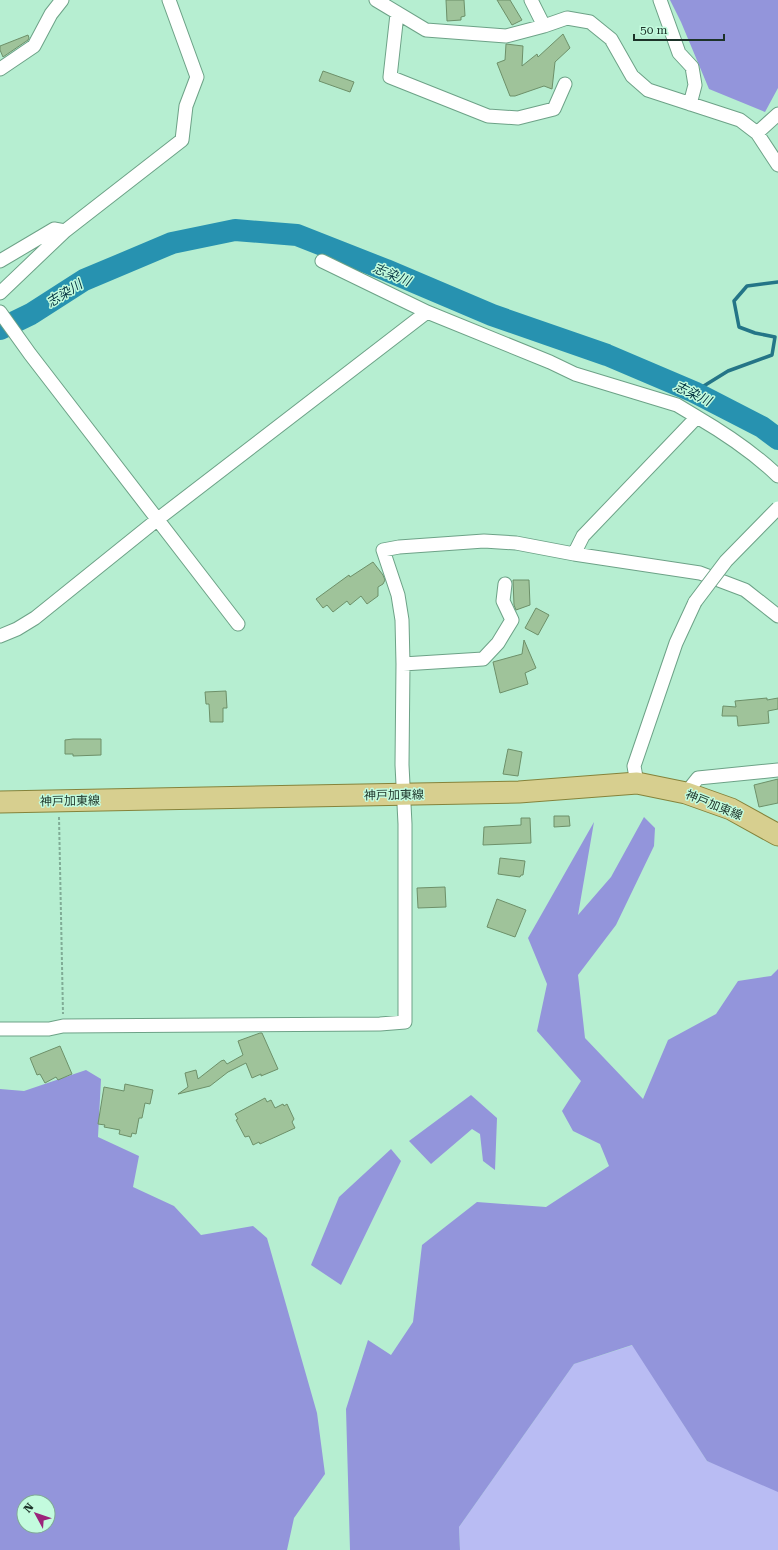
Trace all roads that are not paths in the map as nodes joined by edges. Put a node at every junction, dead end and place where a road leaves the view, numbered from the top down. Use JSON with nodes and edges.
{"nodes":[{"id":1,"x":62,"y":0,"type":"edge"},
{"id":2,"x":169,"y":0,"type":"edge"},
{"id":3,"x":531,"y":0,"type":"edge"},
{"id":4,"x":660,"y":0,"type":"edge"},
{"id":5,"x":383,"y":2,"type":"edge"},
{"id":6,"x":398,"y":14,"type":"junction"},
{"id":7,"x":544,"y":26,"type":"junction"},
{"id":8,"x":0,"y":69,"type":"edge"},
{"id":9,"x":565,"y":84,"type":"dead end"},
{"id":10,"x":690,"y":104,"type":"junction"},
{"id":11,"x":778,"y":114,"type":"edge"},
{"id":12,"x":757,"y":133,"type":"junction"},
{"id":13,"x":778,"y":165,"type":"edge"},
{"id":14,"x":66,"y":231,"type":"junction"},
{"id":15,"x":322,"y":261,"type":"dead end"},
{"id":16,"x":0,"y":262,"type":"edge"},
{"id":17,"x":0,"y":292,"type":"edge"},
{"id":18,"x":0,"y":312,"type":"edge"},
{"id":19,"x":427,"y":312,"type":"junction"},
{"id":20,"x":697,"y":417,"type":"junction"},
{"id":21,"x":778,"y":476,"type":"edge"},
{"id":22,"x":778,"y":508,"type":"edge"},
{"id":23,"x":158,"y":519,"type":"junction"},
{"id":24,"x":574,"y":554,"type":"junction"},
{"id":25,"x":505,"y":584,"type":"dead end"},
{"id":26,"x":778,"y":616,"type":"edge"},
{"id":27,"x":238,"y":624,"type":"dead end"},
{"id":28,"x":0,"y":636,"type":"edge"},
{"id":29,"x":403,"y":664,"type":"junction"},
{"id":30,"x":778,"y":770,"type":"edge"},
{"id":31,"x":637,"y":783,"type":"junction"},
{"id":32,"x":686,"y":793,"type":"junction"},
{"id":33,"x":403,"y":795,"type":"junction"},
{"id":34,"x":0,"y":802,"type":"edge"},
{"id":35,"x":778,"y":835,"type":"edge"},
{"id":36,"x":0,"y":1029,"type":"edge"}],
"edges":[{"from":1,"to":8,"type":"street"},
{"from":2,"to":14,"type":"street"},
{"from":3,"to":7,"type":"street"},
{"from":4,"to":10,"type":"street"},
{"from":5,"to":6,"type":"street"},
{"from":6,"to":7,"type":"street"},
{"from":6,"to":9,"type":"street"},
{"from":7,"to":10,"type":"street"},
{"from":10,"to":12,"type":"street"},
{"from":11,"to":12,"type":"street"},
{"from":12,"to":13,"type":"street"},
{"from":14,"to":16,"type":"street"},
{"from":14,"to":17,"type":"street"},
{"from":15,"to":19,"type":"street"},
{"from":18,"to":23,"type":"street"},
{"from":19,"to":20,"type":"street"},
{"from":19,"to":23,"type":"street"},
{"from":20,"to":21,"type":"street"},
{"from":20,"to":24,"type":"street"},
{"from":22,"to":31,"type":"street","bridge":true},
{"from":23,"to":27,"type":"street"},
{"from":23,"to":28,"type":"street"},
{"from":24,"to":26,"type":"street"},
{"from":24,"to":29,"type":"street"},
{"from":25,"to":29,"type":"street"},
{"from":29,"to":33,"type":"street"},
{"from":30,"to":32,"type":"street"},
{"from":31,"to":32,"type":"main road","name":"神戸加東線"},
{"from":31,"to":33,"type":"main road","name":"神戸加東線"},
{"from":32,"to":35,"type":"main road","name":"神戸加東線"},
{"from":33,"to":34,"type":"main road","name":"神戸加東線"},
{"from":33,"to":36,"type":"street"}]}
